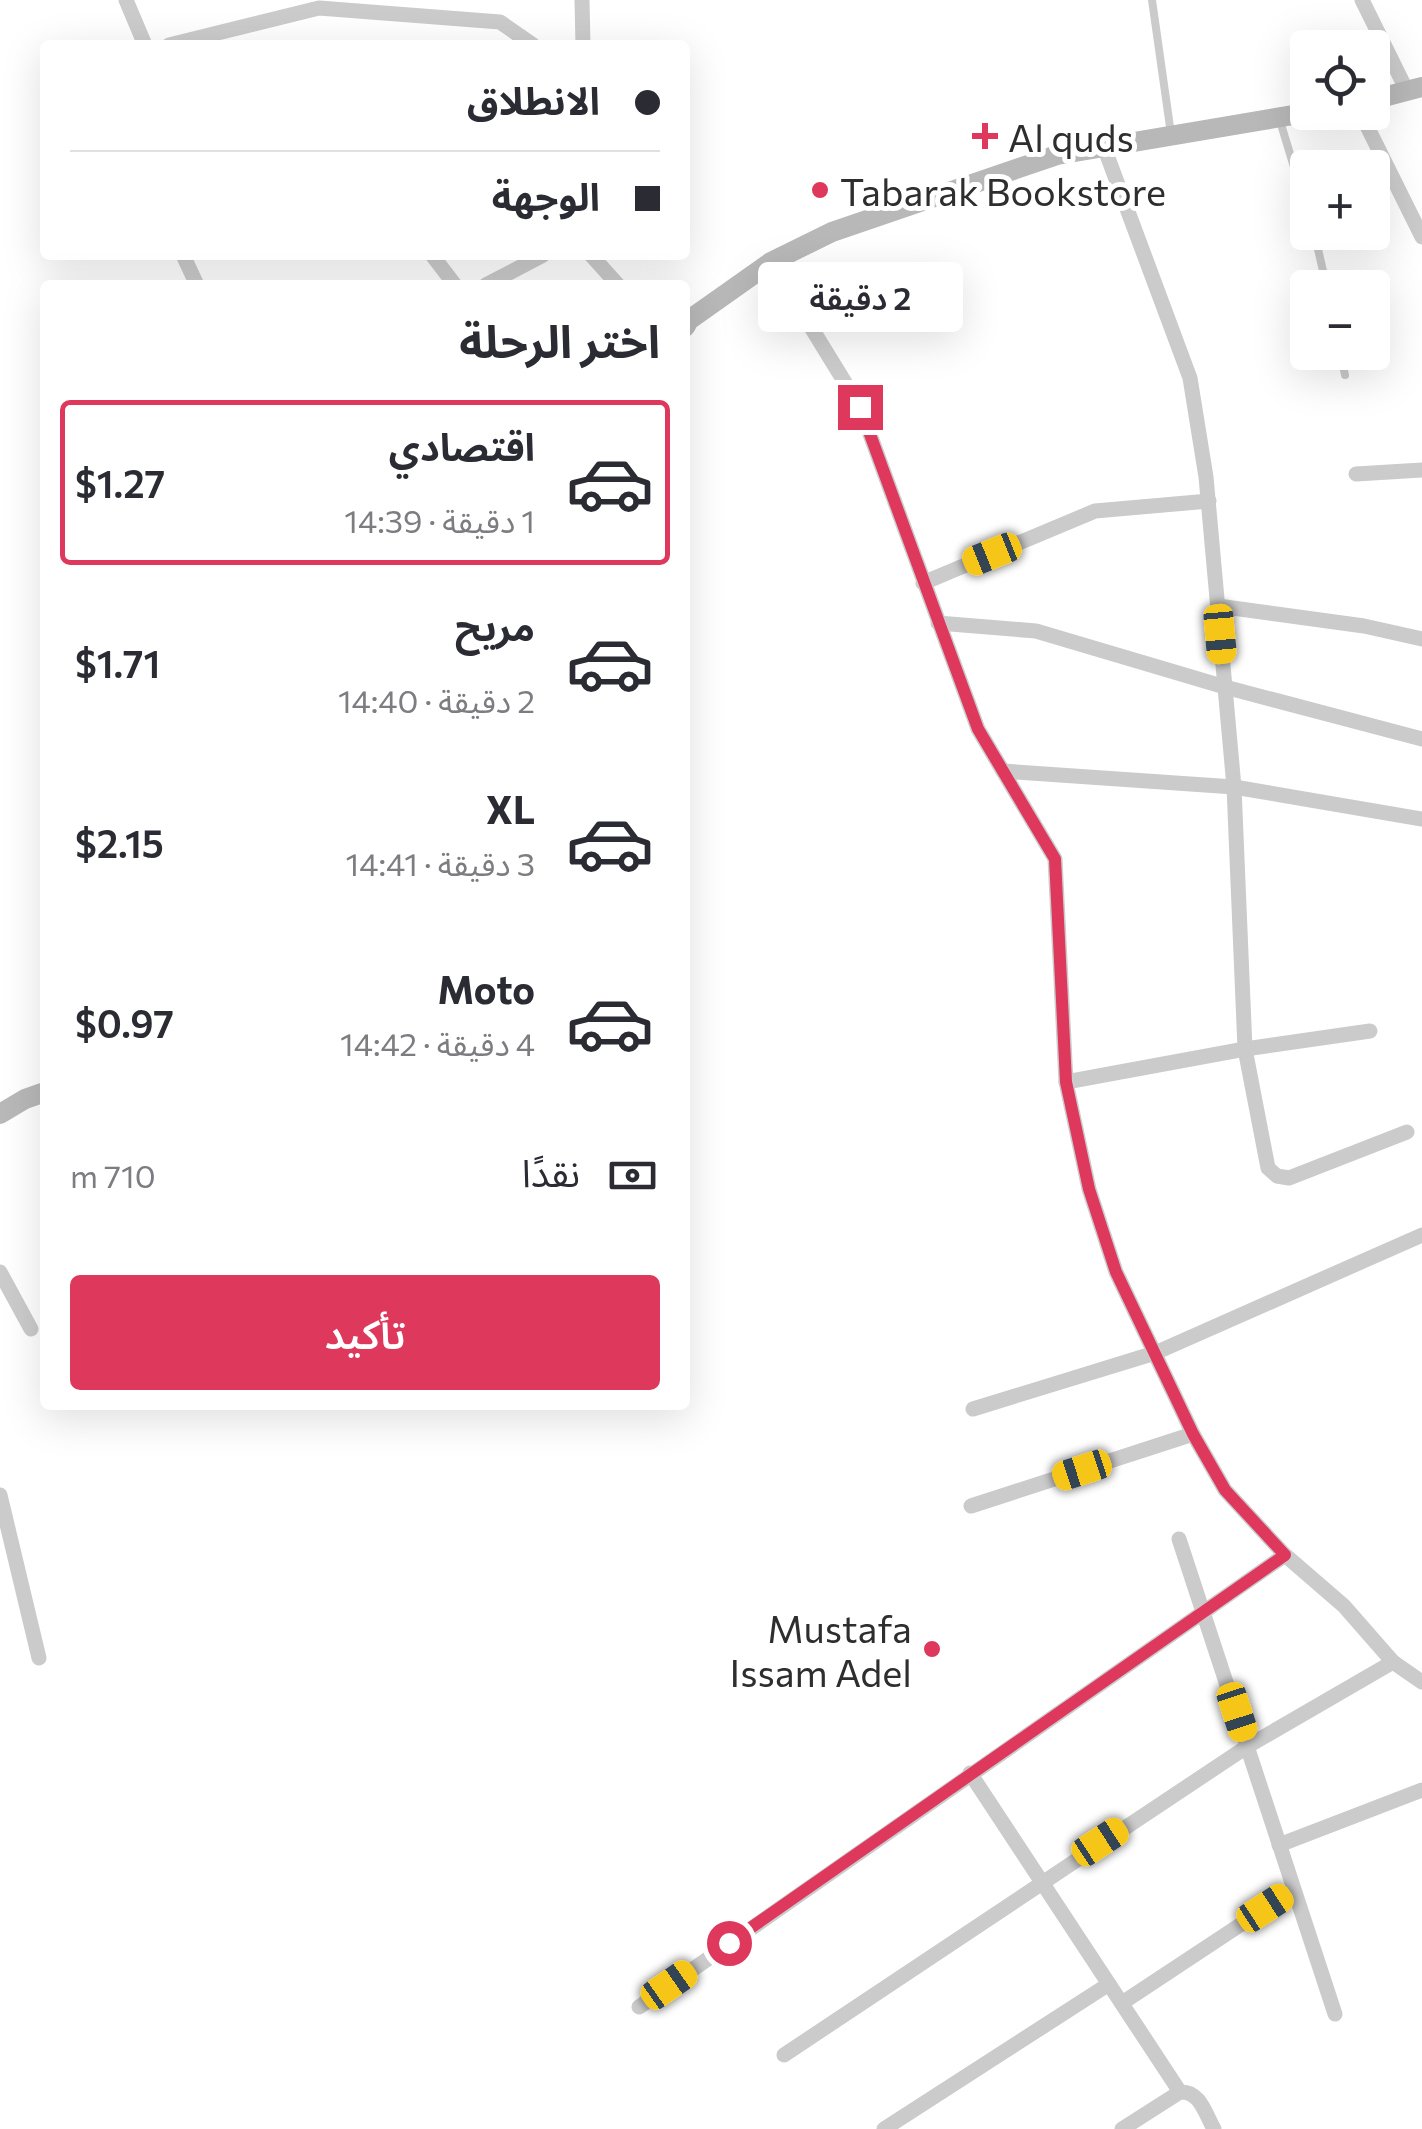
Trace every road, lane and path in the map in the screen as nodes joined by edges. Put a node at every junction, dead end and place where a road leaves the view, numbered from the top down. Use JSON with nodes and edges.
{"nodes":[{"id":1,"x":126,"y":0,"type":"edge"},
{"id":2,"x":582,"y":0,"type":"edge"},
{"id":3,"x":1152,"y":0,"type":"edge"},
{"id":4,"x":1362,"y":0,"type":"edge"},
{"id":5,"x":318,"y":4,"type":"edge"},
{"id":6,"x":144,"y":40,"type":"edge"},
{"id":7,"x":187,"y":40,"type":"edge"},
{"id":8,"x":526,"y":40,"type":"edge"},
{"id":9,"x":583,"y":40,"type":"edge"},
{"id":10,"x":1415,"y":89,"type":"edge"},
{"id":11,"x":1390,"y":95,"type":"edge"},
{"id":12,"x":1290,"y":116,"type":"edge"},
{"id":13,"x":1279,"y":118,"type":"junction"},
{"id":14,"x":1369,"y":130,"type":"edge"},
{"id":15,"x":1172,"y":136,"type":"junction"},
{"id":16,"x":1104,"y":147,"type":"junction"},
{"id":17,"x":1290,"y":154,"type":"edge"},
{"id":18,"x":1422,"y":238,"type":"edge"},
{"id":19,"x":534,"y":260,"type":"edge"},
{"id":20,"x":596,"y":260,"type":"edge"},
{"id":21,"x":771,"y":262,"type":"junction"},
{"id":22,"x":496,"y":280,"type":"edge"},
{"id":23,"x":614,"y":280,"type":"edge"},
{"id":24,"x":690,"y":319,"type":"edge"},
{"id":25,"x":1344,"y":370,"type":"edge"},
{"id":26,"x":1345,"y":375,"type":"dead end"},
{"id":27,"x":1422,"y":470,"type":"edge"},
{"id":28,"x":1356,"y":474,"type":"dead end"},
{"id":29,"x":1208,"y":501,"type":"junction"},
{"id":30,"x":923,"y":583,"type":"junction"},
{"id":31,"x":1218,"y":606,"type":"junction"},
{"id":32,"x":938,"y":623,"type":"junction"},
{"id":33,"x":1422,"y":639,"type":"edge"},
{"id":34,"x":1225,"y":687,"type":"junction"},
{"id":35,"x":1422,"y":739,"type":"edge"},
{"id":36,"x":1003,"y":770,"type":"junction"},
{"id":37,"x":1234,"y":787,"type":"junction"},
{"id":38,"x":1422,"y":819,"type":"edge"},
{"id":39,"x":1370,"y":1031,"type":"dead end"},
{"id":40,"x":1244,"y":1049,"type":"junction"},
{"id":41,"x":1066,"y":1082,"type":"junction"},
{"id":42,"x":40,"y":1093,"type":"edge"},
{"id":43,"x":0,"y":1114,"type":"edge"},
{"id":44,"x":1407,"y":1132,"type":"dead end"},
{"id":45,"x":1422,"y":1235,"type":"edge"},
{"id":46,"x":0,"y":1272,"type":"edge"},
{"id":47,"x":32,"y":1328,"type":"dead end"},
{"id":48,"x":1155,"y":1353,"type":"junction"},
{"id":49,"x":973,"y":1408,"type":"dead end"},
{"id":50,"x":1193,"y":1434,"type":"junction"},
{"id":51,"x":0,"y":1495,"type":"edge"},
{"id":52,"x":971,"y":1506,"type":"dead end"},
{"id":53,"x":1180,"y":1538,"type":"dead end"},
{"id":54,"x":1285,"y":1555,"type":"junction"},
{"id":55,"x":1204,"y":1614,"type":"junction"},
{"id":56,"x":39,"y":1658,"type":"dead end"},
{"id":57,"x":1393,"y":1662,"type":"junction"},
{"id":58,"x":1422,"y":1682,"type":"edge"},
{"id":59,"x":1248,"y":1746,"type":"junction"},
{"id":60,"x":970,"y":1773,"type":"junction"},
{"id":61,"x":1422,"y":1790,"type":"edge"},
{"id":62,"x":1279,"y":1845,"type":"junction"},
{"id":63,"x":1041,"y":1881,"type":"junction"},
{"id":64,"x":1294,"y":1890,"type":"junction"},
{"id":65,"x":1109,"y":1984,"type":"junction"},
{"id":66,"x":1122,"y":2003,"type":"junction"},
{"id":67,"x":639,"y":2006,"type":"dead end"},
{"id":68,"x":1334,"y":2014,"type":"dead end"},
{"id":69,"x":784,"y":2054,"type":"dead end"},
{"id":70,"x":1180,"y":2092,"type":"junction"},
{"id":71,"x":884,"y":2129,"type":"edge"},
{"id":72,"x":1122,"y":2129,"type":"edge"},
{"id":73,"x":1214,"y":2129,"type":"edge"}],
"edges":[{"from":1,"to":6,"type":"street"},
{"from":2,"to":9,"type":"street"},
{"from":3,"to":15,"type":"lane"},
{"from":4,"to":10,"type":"street"},
{"from":5,"to":7,"type":"street"},
{"from":5,"to":8,"type":"street"},
{"from":10,"to":11,"type":"main road"},
{"from":12,"to":13,"type":"main road"},
{"from":13,"to":15,"type":"main road"},
{"from":13,"to":17,"type":"lane"},
{"from":14,"to":18,"type":"street"},
{"from":15,"to":16,"type":"main road"},
{"from":16,"to":21,"type":"main road"},
{"from":16,"to":29,"type":"street"},
{"from":19,"to":22,"type":"street"},
{"from":20,"to":23,"type":"street"},
{"from":21,"to":24,"type":"main road"},
{"from":21,"to":30,"type":"street"},
{"from":25,"to":26,"type":"lane"},
{"from":27,"to":28,"type":"street"},
{"from":29,"to":30,"type":"street"},
{"from":29,"to":31,"type":"street"},
{"from":30,"to":32,"type":"street"},
{"from":31,"to":33,"type":"street"},
{"from":31,"to":34,"type":"street"},
{"from":32,"to":34,"type":"street"},
{"from":32,"to":36,"type":"street"},
{"from":34,"to":35,"type":"street"},
{"from":34,"to":37,"type":"street"},
{"from":36,"to":37,"type":"street"},
{"from":36,"to":41,"type":"street"},
{"from":37,"to":38,"type":"street"},
{"from":37,"to":40,"type":"street"},
{"from":39,"to":40,"type":"street"},
{"from":40,"to":41,"type":"street"},
{"from":40,"to":44,"type":"street"},
{"from":41,"to":48,"type":"street"},
{"from":42,"to":43,"type":"main road"},
{"from":45,"to":48,"type":"street"},
{"from":46,"to":47,"type":"street"},
{"from":48,"to":49,"type":"street"},
{"from":48,"to":50,"type":"street"},
{"from":50,"to":52,"type":"street"},
{"from":50,"to":54,"type":"street"},
{"from":51,"to":56,"type":"street"},
{"from":53,"to":55,"type":"street"},
{"from":54,"to":55,"type":"street"},
{"from":54,"to":57,"type":"street"},
{"from":55,"to":59,"type":"street"},
{"from":55,"to":60,"type":"street"},
{"from":57,"to":58,"type":"street"},
{"from":57,"to":59,"type":"street"},
{"from":59,"to":62,"type":"street"},
{"from":59,"to":63,"type":"street"},
{"from":60,"to":63,"type":"street"},
{"from":60,"to":67,"type":"street"},
{"from":61,"to":62,"type":"street"},
{"from":62,"to":64,"type":"street"},
{"from":63,"to":65,"type":"street"},
{"from":63,"to":69,"type":"street"},
{"from":64,"to":66,"type":"street"},
{"from":64,"to":68,"type":"street"},
{"from":65,"to":66,"type":"street"},
{"from":65,"to":71,"type":"street"},
{"from":66,"to":70,"type":"street"},
{"from":70,"to":72,"type":"street"},
{"from":70,"to":73,"type":"street"}]}
